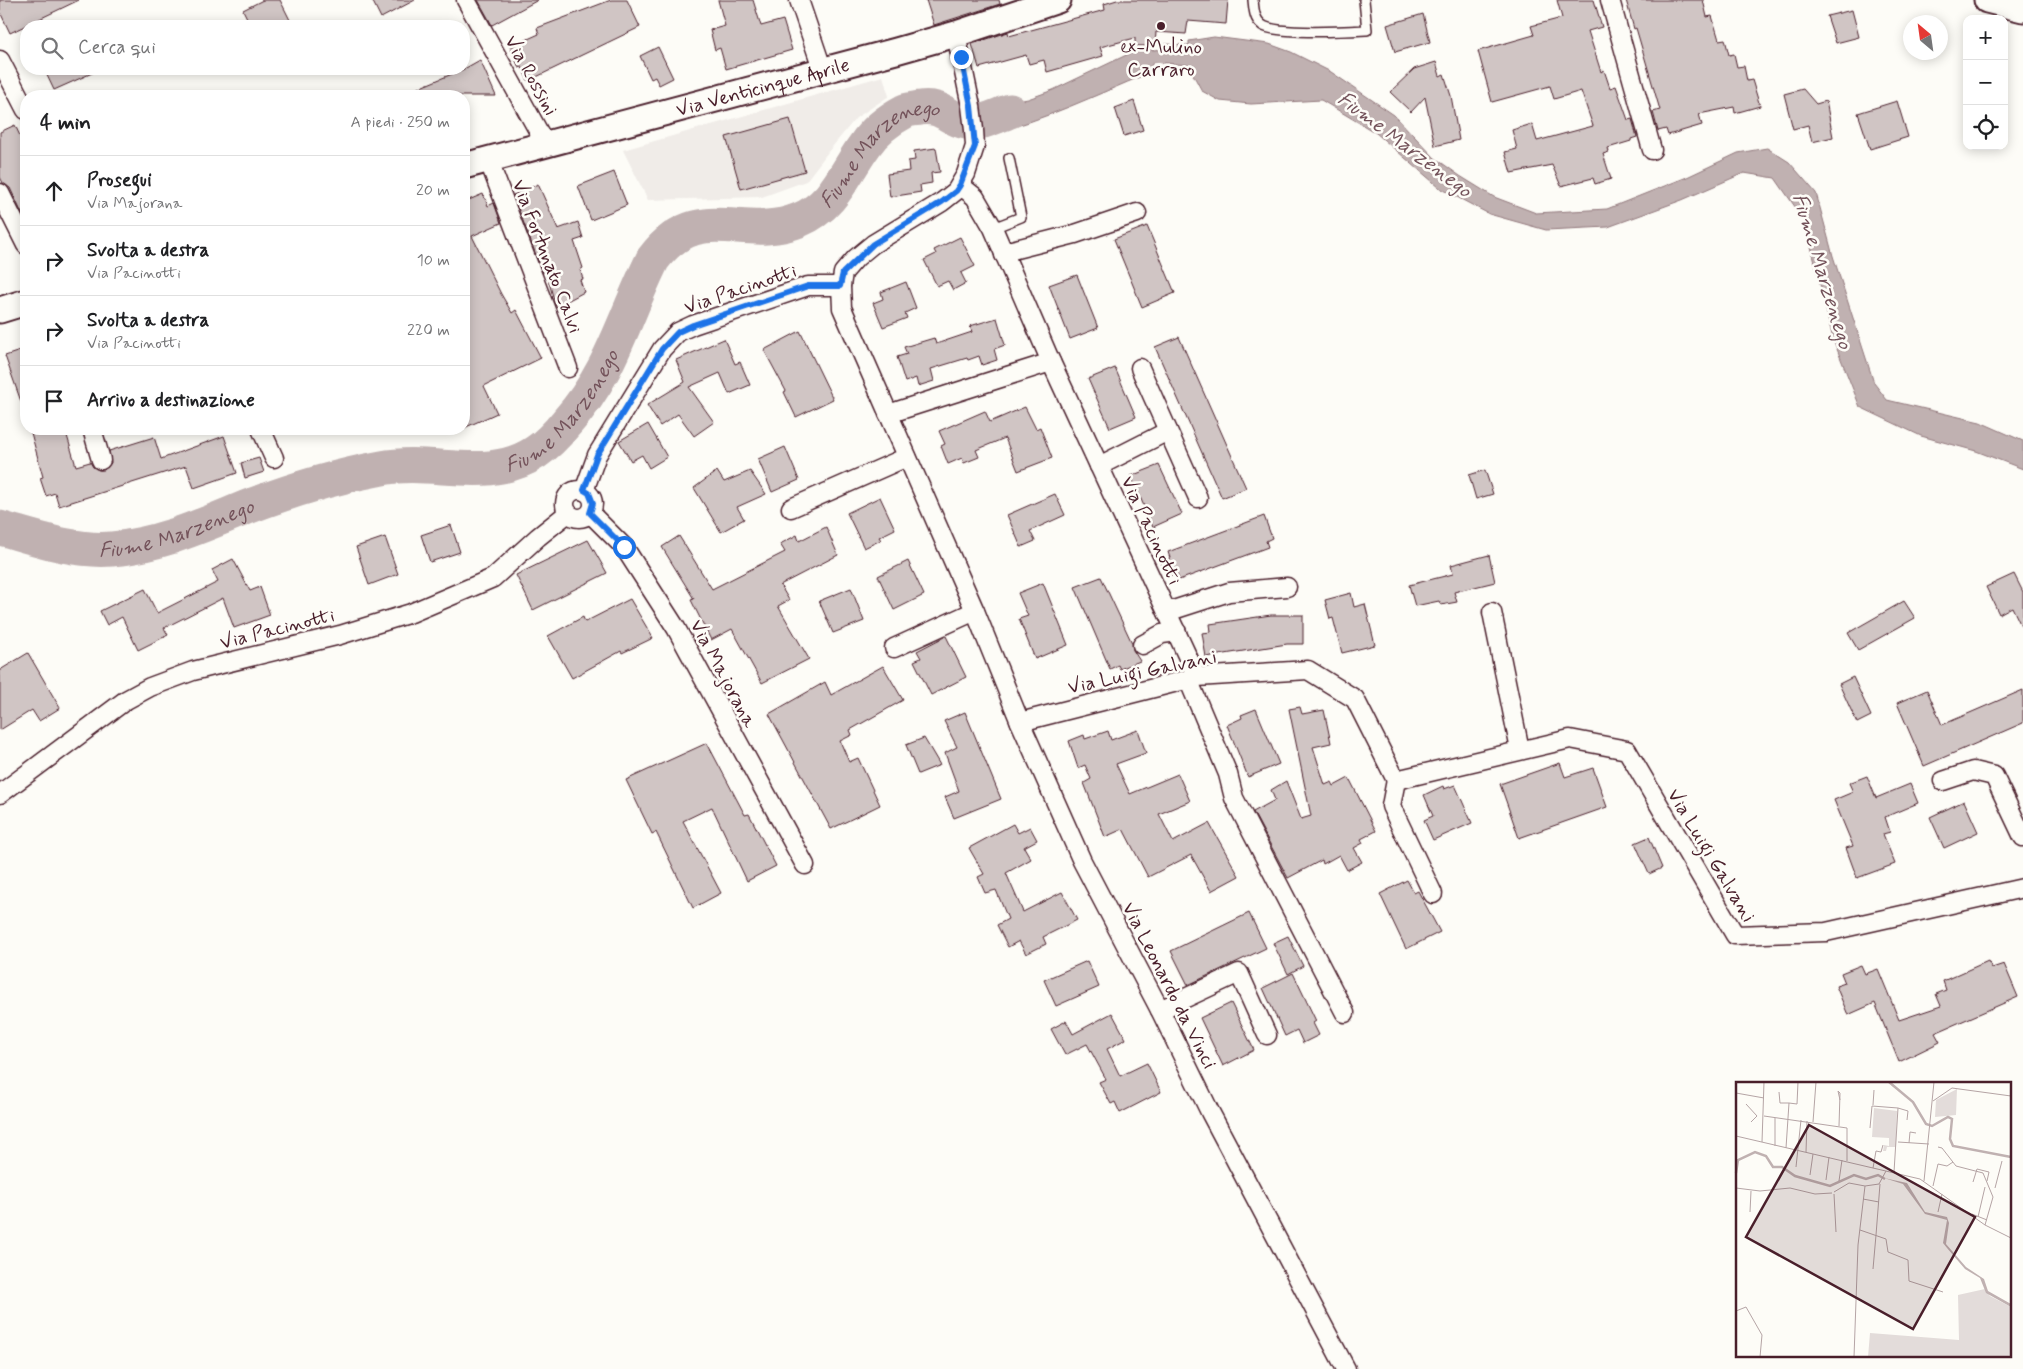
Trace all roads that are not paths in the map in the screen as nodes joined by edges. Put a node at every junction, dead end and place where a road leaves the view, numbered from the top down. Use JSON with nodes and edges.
{"nodes":[{"id":1,"x":466,"y":0,"type":"edge"},
{"id":2,"x":799,"y":0,"type":"edge"},
{"id":3,"x":1253,"y":0,"type":"edge"},
{"id":4,"x":1364,"y":0,"type":"edge"},
{"id":5,"x":1610,"y":0,"type":"edge"},
{"id":6,"x":1987,"y":0,"type":"edge"},
{"id":7,"x":1048,"y":1,"type":"edge"},
{"id":8,"x":2023,"y":9,"type":"edge"},
{"id":9,"x":956,"y":34,"type":"junction"},
{"id":10,"x":0,"y":60,"type":"edge"},
{"id":11,"x":823,"y":71,"type":"junction"},
{"id":12,"x":20,"y":98,"type":"edge"},
{"id":13,"x":546,"y":145,"type":"junction"},
{"id":14,"x":1652,"y":150,"type":"dead end"},
{"id":15,"x":1009,"y":158,"type":"dead end"},
{"id":16,"x":488,"y":159,"type":"junction"},
{"id":17,"x":470,"y":164,"type":"edge"},
{"id":18,"x":960,"y":185,"type":"junction"},
{"id":19,"x":0,"y":193,"type":"edge"},
{"id":20,"x":1137,"y":213,"type":"dead end"},
{"id":21,"x":993,"y":228,"type":"junction"},
{"id":22,"x":20,"y":232,"type":"edge"},
{"id":23,"x":1004,"y":254,"type":"junction"},
{"id":24,"x":840,"y":286,"type":"junction"},
{"id":25,"x":20,"y":304,"type":"edge"},
{"id":26,"x":0,"y":310,"type":"edge"},
{"id":27,"x":1051,"y":362,"type":"junction"},
{"id":28,"x":568,"y":368,"type":"dead end"},
{"id":29,"x":1140,"y":368,"type":"dead end"},
{"id":30,"x":888,"y":414,"type":"junction"},
{"id":31,"x":1168,"y":431,"type":"junction"},
{"id":32,"x":94,"y":435,"type":"edge"},
{"id":33,"x":264,"y":435,"type":"edge"},
{"id":34,"x":907,"y":457,"type":"junction"},
{"id":35,"x":274,"y":458,"type":"dead end"},
{"id":36,"x":101,"y":460,"type":"dead end"},
{"id":37,"x":1099,"y":466,"type":"junction"},
{"id":38,"x":584,"y":490,"type":"junction"},
{"id":39,"x":1198,"y":498,"type":"dead end"},
{"id":40,"x":791,"y":508,"type":"dead end"},
{"id":41,"x":590,"y":513,"type":"junction"},
{"id":42,"x":568,"y":514,"type":"junction"},
{"id":43,"x":1287,"y":587,"type":"dead end"},
{"id":44,"x":975,"y":611,"type":"junction"},
{"id":45,"x":1168,"y":612,"type":"junction"},
{"id":46,"x":1492,"y":612,"type":"dead end"},
{"id":47,"x":1177,"y":632,"type":"junction"},
{"id":48,"x":1142,"y":645,"type":"dead end"},
{"id":49,"x":894,"y":648,"type":"dead end"},
{"id":50,"x":1192,"y":678,"type":"junction"},
{"id":51,"x":1020,"y":722,"type":"junction"},
{"id":52,"x":1520,"y":750,"type":"junction"},
{"id":53,"x":1396,"y":780,"type":"junction"},
{"id":54,"x":1943,"y":781,"type":"dead end"},
{"id":55,"x":0,"y":794,"type":"edge"},
{"id":56,"x":2023,"y":837,"type":"edge"},
{"id":57,"x":805,"y":865,"type":"dead end"},
{"id":58,"x":2022,"y":886,"type":"edge"},
{"id":59,"x":1433,"y":894,"type":"dead end"},
{"id":60,"x":1160,"y":1010,"type":"junction"},
{"id":61,"x":1345,"y":1013,"type":"dead end"},
{"id":62,"x":1267,"y":1034,"type":"dead end"},
{"id":63,"x":1346,"y":1369,"type":"edge"}],
"edges":[{"from":1,"to":13,"type":"street","name":"Via Rossini"},
{"from":2,"to":11,"type":"street"},
{"from":3,"to":4,"type":"lane"},
{"from":5,"to":14,"type":"street"},
{"from":6,"to":8,"type":"main road"},
{"from":7,"to":9,"type":"main road","name":"Via Venticinque Aprile"},
{"from":9,"to":11,"type":"main road","name":"Via Venticinque Aprile"},
{"from":9,"to":18,"type":"street"},
{"from":10,"to":12,"type":"street"},
{"from":11,"to":13,"type":"main road","name":"Via Venticinque Aprile"},
{"from":13,"to":16,"type":"main road","name":"Via Venticinque Aprile"},
{"from":15,"to":21,"type":"lane"},
{"from":16,"to":17,"type":"main road","name":"Via Venticinque Aprile"},
{"from":16,"to":28,"type":"street","name":"Via Fortunato Calvi"},
{"from":18,"to":21,"type":"street","name":"Via Pacinotti"},
{"from":18,"to":24,"type":"street"},
{"from":19,"to":22,"type":"street"},
{"from":20,"to":23,"type":"street"},
{"from":21,"to":23,"type":"street","name":"Via Pacinotti"},
{"from":23,"to":27,"type":"street","name":"Via Pacinotti"},
{"from":24,"to":30,"type":"street","name":"Via Leonardo da Vinci"},
{"from":24,"to":38,"type":"street","name":"Via Pacinotti"},
{"from":25,"to":26,"type":"main road"},
{"from":27,"to":30,"type":"street"},
{"from":27,"to":37,"type":"street","name":"Via Pacinotti"},
{"from":29,"to":31,"type":"street"},
{"from":30,"to":34,"type":"street","name":"Via Leonardo da Vinci"},
{"from":31,"to":37,"type":"street","name":"Via Pacinotti"},
{"from":31,"to":39,"type":"street"},
{"from":32,"to":36,"type":"street"},
{"from":33,"to":35,"type":"street"},
{"from":34,"to":40,"type":"street"},
{"from":34,"to":44,"type":"street","name":"Via Leonardo da Vinci"},
{"from":37,"to":45,"type":"street","name":"Via Pacinotti"},
{"from":38,"to":41,"type":"street"},
{"from":38,"to":42,"type":"street"},
{"from":41,"to":42,"type":"street"},
{"from":41,"to":57,"type":"street","name":"Via Majorana"},
{"from":42,"to":55,"type":"street","name":"Via Pacinotti"},
{"from":43,"to":45,"type":"street","name":"Via Pacinotti"},
{"from":44,"to":49,"type":"street"},
{"from":44,"to":51,"type":"street","name":"Via Leonardo da Vinci"},
{"from":45,"to":47,"type":"street","name":"Via Pacinotti"},
{"from":46,"to":52,"type":"street"},
{"from":47,"to":48,"type":"street"},
{"from":47,"to":50,"type":"street","name":"Via Pacinotti"},
{"from":50,"to":51,"type":"street","name":"Via Luigi Galvani"},
{"from":50,"to":53,"type":"street","name":"Via Luigi Galvani"},
{"from":50,"to":61,"type":"street","name":"Via Pacinotti"},
{"from":51,"to":60,"type":"street","name":"Via Leonardo da Vinci"},
{"from":52,"to":53,"type":"street","name":"Via Luigi Galvani"},
{"from":52,"to":58,"type":"street","name":"Via Luigi Galvani"},
{"from":53,"to":59,"type":"street"},
{"from":54,"to":56,"type":"street"},
{"from":60,"to":62,"type":"street"},
{"from":60,"to":63,"type":"street","name":"Via Leonardo da Vinci"}]}
